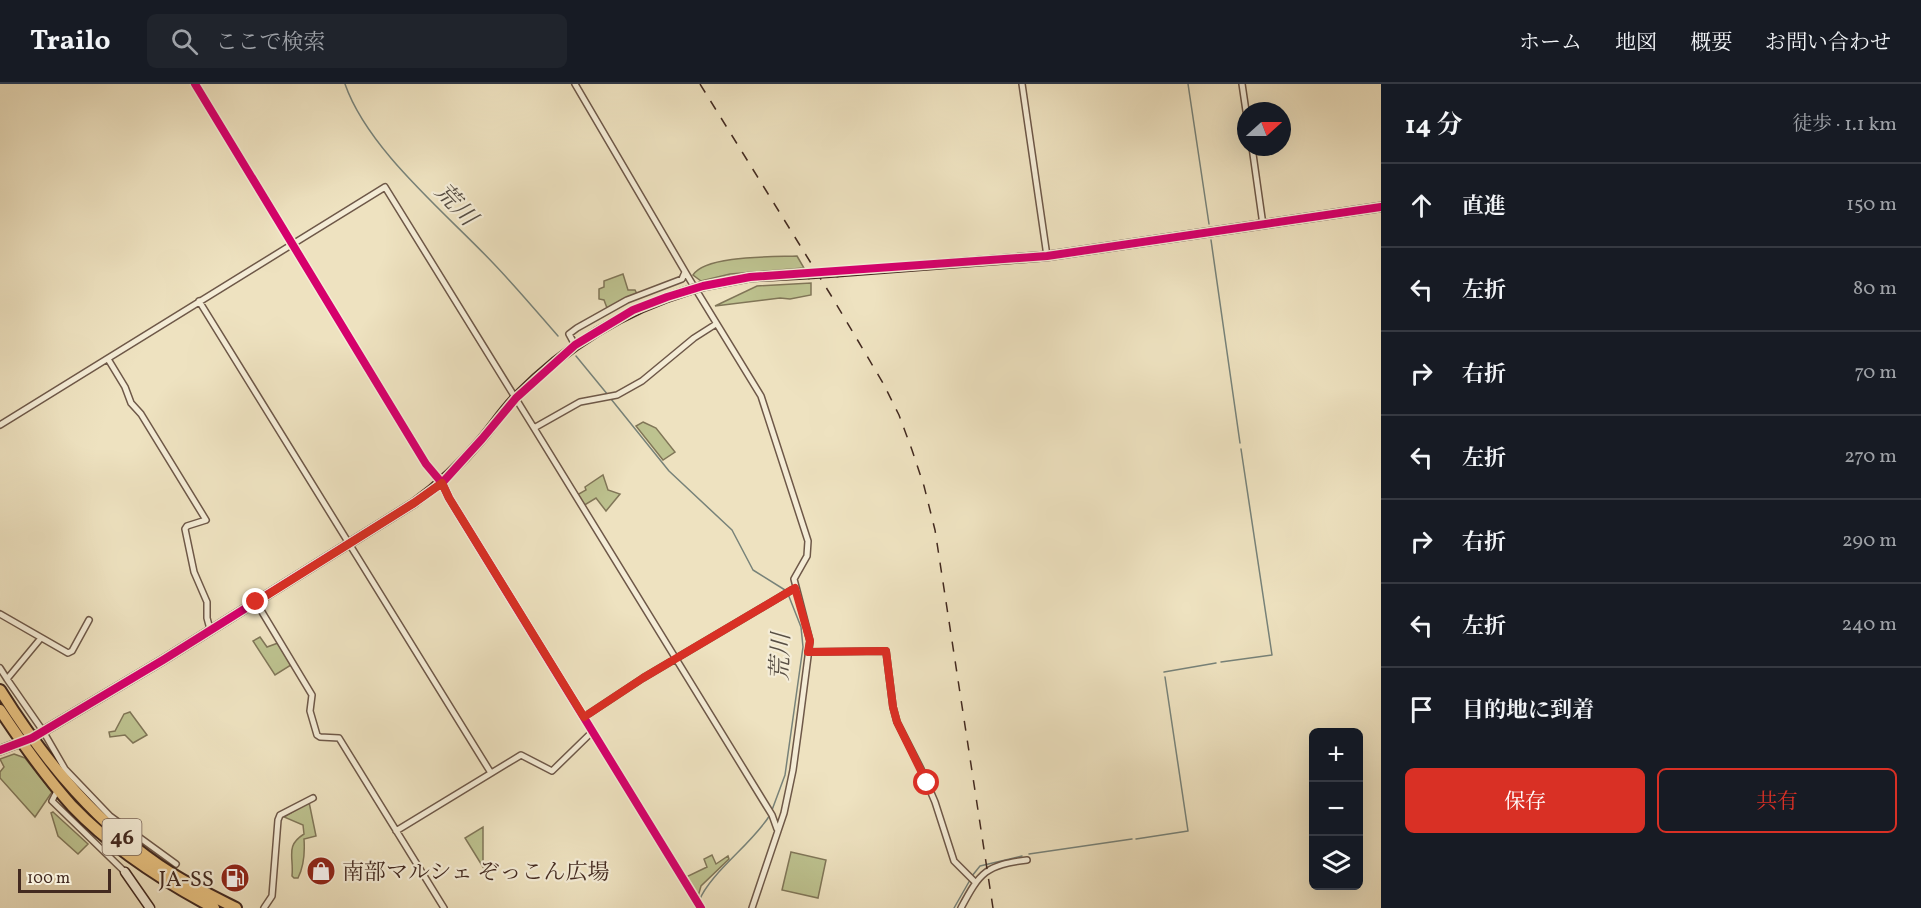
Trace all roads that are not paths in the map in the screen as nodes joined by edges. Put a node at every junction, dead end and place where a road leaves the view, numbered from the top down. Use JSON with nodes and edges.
{"nodes":[{"id":1,"x":195,"y":84,"type":"edge"},
{"id":2,"x":574,"y":84,"type":"edge"},
{"id":3,"x":1022,"y":84,"type":"edge"},
{"id":4,"x":1242,"y":84,"type":"edge"},
{"id":5,"x":1245,"y":102,"type":"edge"},
{"id":6,"x":1253,"y":156,"type":"edge"},
{"id":7,"x":1381,"y":207,"type":"edge"},
{"id":8,"x":1263,"y":225,"type":"junction"},
{"id":9,"x":292,"y":244,"type":"junction"},
{"id":10,"x":1047,"y":256,"type":"junction"},
{"id":11,"x":685,"y":272,"type":"junction"},
{"id":12,"x":199,"y":301,"type":"junction"},
{"id":13,"x":716,"y":324,"type":"junction"},
{"id":14,"x":575,"y":345,"type":"junction"},
{"id":15,"x":108,"y":359,"type":"junction"},
{"id":16,"x":516,"y":398,"type":"junction"},
{"id":17,"x":0,"y":425,"type":"edge"},
{"id":18,"x":534,"y":428,"type":"junction"},
{"id":19,"x":442,"y":483,"type":"junction"},
{"id":20,"x":349,"y":544,"type":"junction"},
{"id":21,"x":790,"y":590,"type":"junction"},
{"id":22,"x":256,"y":602,"type":"junction"},
{"id":23,"x":0,"y":614,"type":"edge"},
{"id":24,"x":89,"y":620,"type":"dead end"},
{"id":25,"x":210,"y":629,"type":"junction"},
{"id":26,"x":41,"y":638,"type":"junction"},
{"id":27,"x":808,"y":652,"type":"junction"},
{"id":28,"x":675,"y":658,"type":"junction"},
{"id":29,"x":0,"y":668,"type":"edge"},
{"id":30,"x":7,"y":679,"type":"junction"},
{"id":31,"x":0,"y":690,"type":"edge"},
{"id":32,"x":0,"y":710,"type":"edge"},
{"id":33,"x":584,"y":717,"type":"junction"},
{"id":34,"x":43,"y":731,"type":"junction"},
{"id":35,"x":592,"y":732,"type":"junction"},
{"id":36,"x":27,"y":740,"type":"junction"},
{"id":37,"x":0,"y":750,"type":"edge"},
{"id":38,"x":491,"y":773,"type":"junction"},
{"id":39,"x":59,"y":789,"type":"junction"},
{"id":40,"x":313,"y":798,"type":"dead end"},
{"id":41,"x":777,"y":829,"type":"junction"},
{"id":42,"x":396,"y":831,"type":"junction"},
{"id":43,"x":1027,"y":860,"type":"dead end"},
{"id":44,"x":176,"y":864,"type":"dead end"},
{"id":45,"x":125,"y":872,"type":"joint"},
{"id":46,"x":974,"y":882,"type":"junction"},
{"id":47,"x":150,"y":908,"type":"edge"},
{"id":48,"x":214,"y":908,"type":"edge"},
{"id":49,"x":236,"y":908,"type":"edge"},
{"id":50,"x":264,"y":908,"type":"edge"},
{"id":51,"x":444,"y":908,"type":"edge"},
{"id":52,"x":701,"y":908,"type":"edge"},
{"id":53,"x":752,"y":908,"type":"edge"},
{"id":54,"x":962,"y":908,"type":"edge"}],
"edges":[{"from":1,"to":9,"type":"street"},
{"from":2,"to":11,"type":"street"},
{"from":3,"to":10,"type":"street"},
{"from":4,"to":5,"type":"street"},
{"from":6,"to":8,"type":"street"},
{"from":7,"to":8,"type":"street"},
{"from":8,"to":10,"type":"street"},
{"from":9,"to":12,"type":"street"},
{"from":9,"to":16,"type":"street"},
{"from":9,"to":19,"type":"street"},
{"from":10,"to":14,"type":"street","bridge":true},
{"from":11,"to":13,"type":"street"},
{"from":11,"to":14,"type":"street"},
{"from":12,"to":15,"type":"street"},
{"from":12,"to":20,"type":"street"},
{"from":13,"to":18,"type":"street"},
{"from":13,"to":21,"type":"street"},
{"from":14,"to":16,"type":"street"},
{"from":15,"to":17,"type":"street"},
{"from":15,"to":25,"type":"street"},
{"from":16,"to":18,"type":"street"},
{"from":16,"to":19,"type":"street"},
{"from":18,"to":28,"type":"street"},
{"from":19,"to":20,"type":"street"},
{"from":19,"to":33,"type":"street"},
{"from":20,"to":22,"type":"street"},
{"from":20,"to":38,"type":"street"},
{"from":21,"to":27,"type":"street"},
{"from":21,"to":28,"type":"street"},
{"from":22,"to":25,"type":"street"},
{"from":22,"to":42,"type":"street"},
{"from":23,"to":26,"type":"street"},
{"from":24,"to":26,"type":"street"},
{"from":25,"to":34,"type":"street"},
{"from":26,"to":30,"type":"street"},
{"from":27,"to":41,"type":"street"},
{"from":27,"to":46,"type":"street"},
{"from":28,"to":33,"type":"street"},
{"from":28,"to":41,"type":"street"},
{"from":29,"to":30,"type":"street"},
{"from":30,"to":34,"type":"street"},
{"from":31,"to":36,"type":"highway","number":"46"},
{"from":32,"to":36,"type":"highway","number":"46"},
{"from":33,"to":35,"type":"street"},
{"from":34,"to":36,"type":"street"},
{"from":34,"to":44,"type":"street"},
{"from":35,"to":38,"type":"street"},
{"from":35,"to":52,"type":"street"},
{"from":36,"to":37,"type":"street"},
{"from":36,"to":39,"type":"highway","number":"46"},
{"from":36,"to":49,"type":"highway","number":"46"},
{"from":38,"to":42,"type":"street"},
{"from":39,"to":45,"type":"street"},
{"from":39,"to":48,"type":"highway","number":"46"},
{"from":40,"to":50,"type":"street"},
{"from":41,"to":53,"type":"street"},
{"from":42,"to":51,"type":"street"},
{"from":43,"to":46,"type":"street"},
{"from":45,"to":47,"type":"street"},
{"from":46,"to":54,"type":"street"}]}
